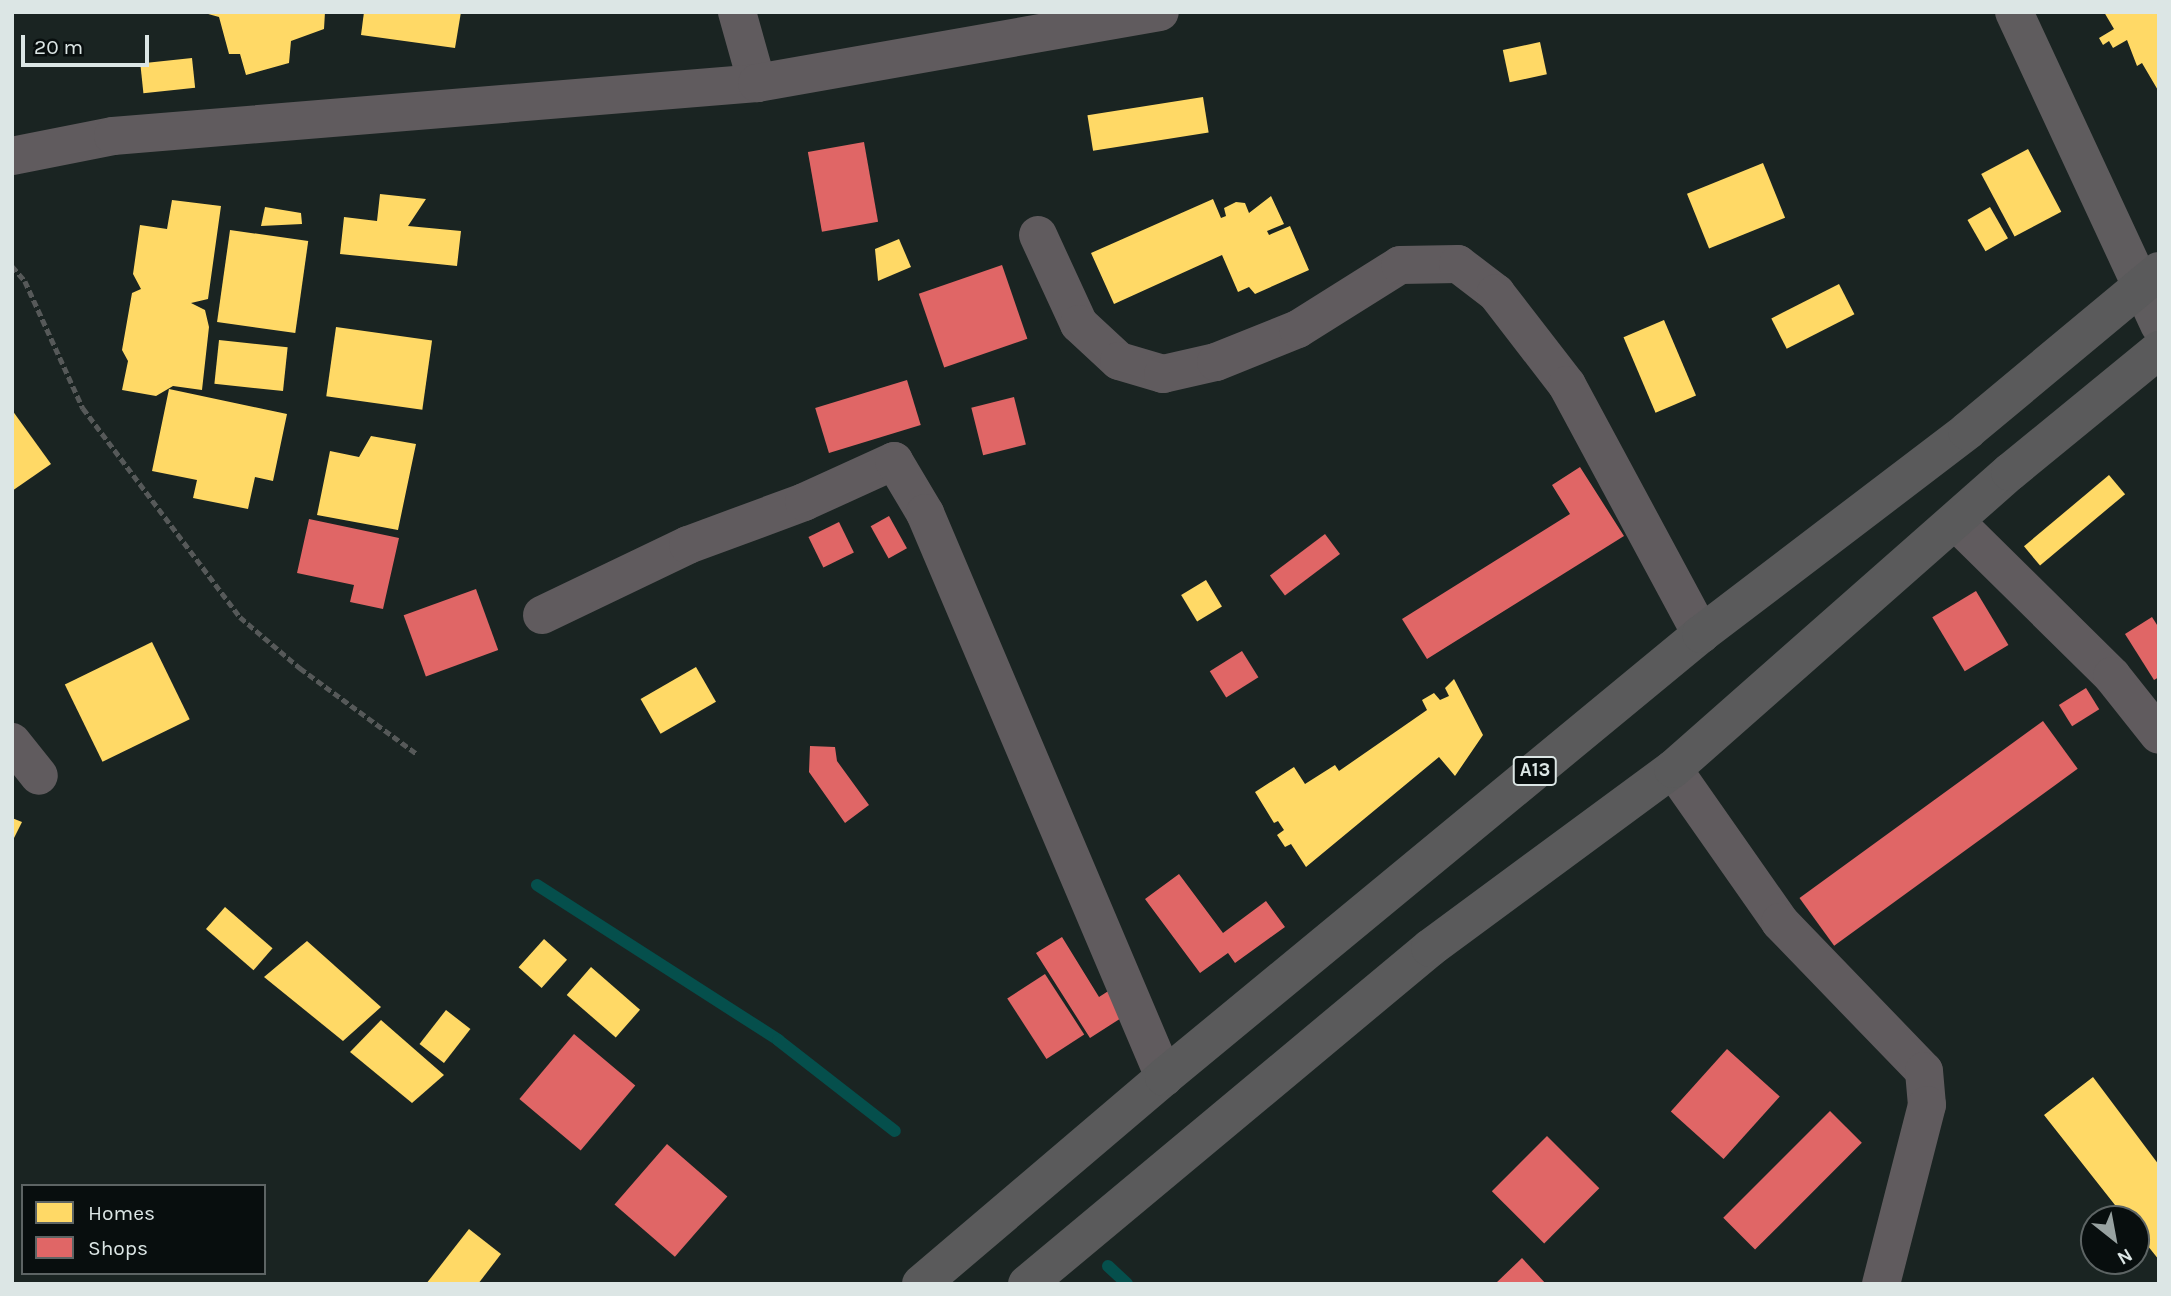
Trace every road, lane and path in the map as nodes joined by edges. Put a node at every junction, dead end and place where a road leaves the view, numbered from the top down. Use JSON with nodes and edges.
{"nodes":[{"id":1,"x":737,"y":12,"type":"edge"},
{"id":2,"x":1160,"y":12,"type":"edge"},
{"id":3,"x":2014,"y":12,"type":"edge"},
{"id":4,"x":757,"y":83,"type":"junction"},
{"id":5,"x":12,"y":156,"type":"edge"},
{"id":6,"x":1038,"y":235,"type":"dead end"},
{"id":7,"x":12,"y":266,"type":"edge"},
{"id":8,"x":2150,"y":279,"type":"edge"},
{"id":9,"x":2159,"y":325,"type":"edge"},
{"id":10,"x":2159,"y":350,"type":"edge"},
{"id":11,"x":1956,"y":522,"type":"junction"},
{"id":12,"x":542,"y":615,"type":"dead end"},
{"id":13,"x":1700,"y":634,"type":"junction"},
{"id":14,"x":2159,"y":735,"type":"edge"},
{"id":15,"x":12,"y":741,"type":"edge"},
{"id":16,"x":417,"y":754,"type":"dead end"},
{"id":17,"x":1673,"y":769,"type":"junction"},
{"id":18,"x":39,"y":776,"type":"dead end"},
{"id":19,"x":1164,"y":1077,"type":"junction"},
{"id":20,"x":921,"y":1284,"type":"edge"},
{"id":21,"x":1027,"y":1284,"type":"edge"},
{"id":22,"x":1881,"y":1284,"type":"edge"}],
"edges":[{"from":1,"to":4,"type":"street"},
{"from":2,"to":4,"type":"street"},
{"from":3,"to":8,"type":"main road"},
{"from":4,"to":5,"type":"street"},
{"from":6,"to":13,"type":"street"},
{"from":7,"to":16,"type":"path"},
{"from":8,"to":9,"type":"main road"},
{"from":8,"to":13,"type":"highway","number":"A13"},
{"from":10,"to":11,"type":"highway"},
{"from":11,"to":14,"type":"street"},
{"from":11,"to":17,"type":"highway"},
{"from":12,"to":19,"type":"street"},
{"from":13,"to":19,"type":"highway","number":"A13"},
{"from":15,"to":18,"type":"street"},
{"from":17,"to":21,"type":"highway"},
{"from":17,"to":22,"type":"street"},
{"from":19,"to":20,"type":"highway","number":"A13"}]}
